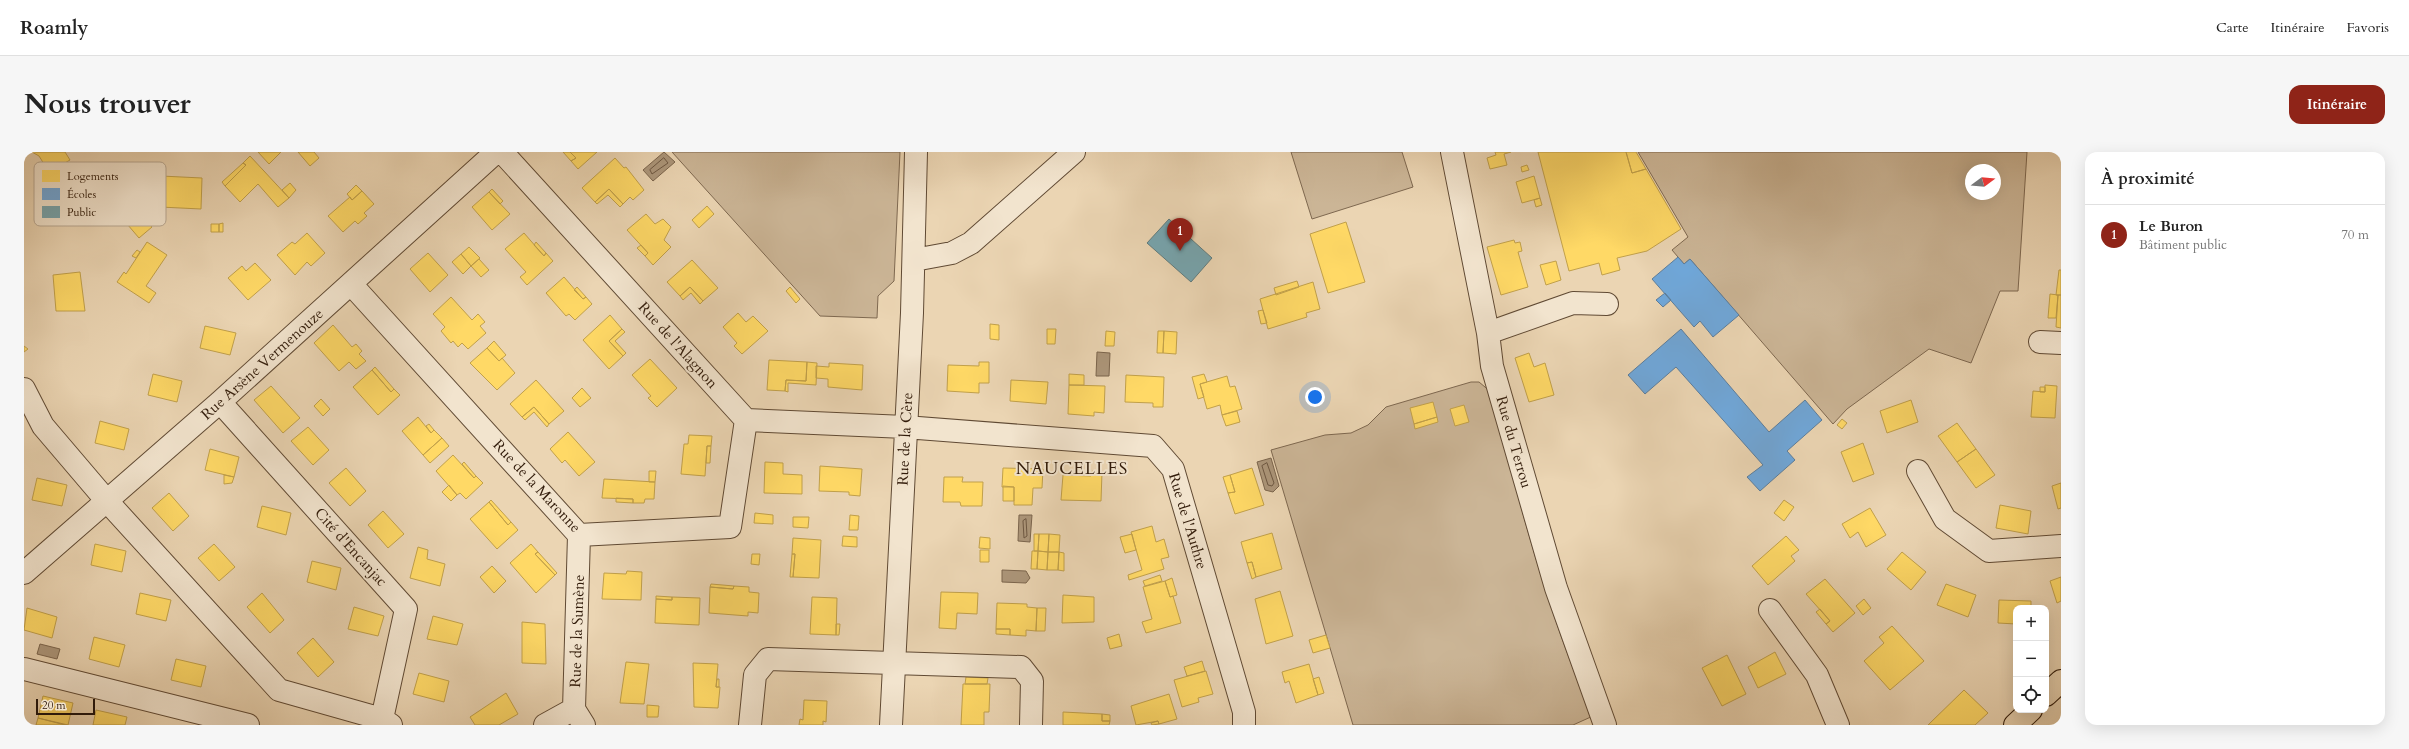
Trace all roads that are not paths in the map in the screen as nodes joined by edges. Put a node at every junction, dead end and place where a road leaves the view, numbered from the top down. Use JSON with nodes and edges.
{"nodes":[{"id":1,"x":496,"y":152,"type":"edge"},
{"id":2,"x":502,"y":152,"type":"edge"},
{"id":3,"x":916,"y":152,"type":"edge"},
{"id":4,"x":1074,"y":152,"type":"edge"},
{"id":5,"x":1452,"y":152,"type":"edge"},
{"id":6,"x":914,"y":260,"type":"junction"},
{"id":7,"x":351,"y":284,"type":"junction"},
{"id":8,"x":1607,"y":304,"type":"dead end"},
{"id":9,"x":1488,"y":333,"type":"junction"},
{"id":10,"x":24,"y":389,"type":"edge"},
{"id":11,"x":220,"y":402,"type":"junction"},
{"id":12,"x":746,"y":420,"type":"junction"},
{"id":13,"x":905,"y":427,"type":"junction"},
{"id":14,"x":1918,"y":472,"type":"dead end"},
{"id":15,"x":106,"y":500,"type":"junction"},
{"id":16,"x":579,"y":535,"type":"junction"},
{"id":17,"x":2061,"y":546,"type":"edge"},
{"id":18,"x":24,"y":573,"type":"edge"},
{"id":19,"x":1770,"y":610,"type":"dead end"},
{"id":20,"x":893,"y":662,"type":"junction"},
{"id":21,"x":24,"y":669,"type":"edge"},
{"id":22,"x":2061,"y":681,"type":"edge"},
{"id":23,"x":2049,"y":692,"type":"edge"},
{"id":24,"x":2028,"y":713,"type":"edge"},
{"id":25,"x":579,"y":717,"type":"edge"},
{"id":26,"x":383,"y":723,"type":"edge"},
{"id":27,"x":248,"y":725,"type":"edge"},
{"id":28,"x":545,"y":725,"type":"edge"},
{"id":29,"x":750,"y":725,"type":"edge"},
{"id":30,"x":891,"y":725,"type":"edge"},
{"id":31,"x":1031,"y":725,"type":"edge"},
{"id":32,"x":1244,"y":725,"type":"edge"},
{"id":33,"x":1605,"y":725,"type":"edge"},
{"id":34,"x":1838,"y":725,"type":"edge"},
{"id":35,"x":2016,"y":725,"type":"edge"}],
"edges":[{"from":1,"to":7,"type":"street","name":"Rue Arsène Vermenouze"},
{"from":2,"to":12,"type":"street","name":"Rue de l'Alagnon"},
{"from":3,"to":6,"type":"street","name":"Rue de la Cère"},
{"from":4,"to":6,"type":"street"},
{"from":5,"to":9,"type":"street","name":"Rue du Terrou"},
{"from":6,"to":13,"type":"street","name":"Rue de la Cère"},
{"from":7,"to":11,"type":"street","name":"Rue Arsène Vermenouze"},
{"from":7,"to":16,"type":"street","name":"Rue de la Maronne"},
{"from":8,"to":9,"type":"street"},
{"from":9,"to":33,"type":"street","name":"Rue du Terrou"},
{"from":10,"to":15,"type":"street","name":"Cité d'Encanjac"},
{"from":11,"to":15,"type":"street","name":"Rue Arsène Vermenouze"},
{"from":11,"to":26,"type":"street","name":"Cité d'Encanjac"},
{"from":12,"to":13,"type":"street"},
{"from":12,"to":16,"type":"street","name":"Rue de la Maronne"},
{"from":13,"to":20,"type":"street","name":"Rue de la Cère"},
{"from":13,"to":32,"type":"street","name":"Rue de l'Authre"},
{"from":14,"to":17,"type":"street"},
{"from":15,"to":18,"type":"street","name":"Rue Arsène Vermenouze"},
{"from":15,"to":26,"type":"street","name":"Cité d'Encanjac"},
{"from":16,"to":25,"type":"street","name":"Rue de la Sumène"},
{"from":19,"to":34,"type":"street"},
{"from":20,"to":29,"type":"street"},
{"from":20,"to":30,"type":"street","name":"Rue de la Cère"},
{"from":20,"to":31,"type":"street"},
{"from":21,"to":27,"type":"street"},
{"from":22,"to":23,"type":"main road"},
{"from":24,"to":35,"type":"main road"},
{"from":25,"to":28,"type":"street"}]}
